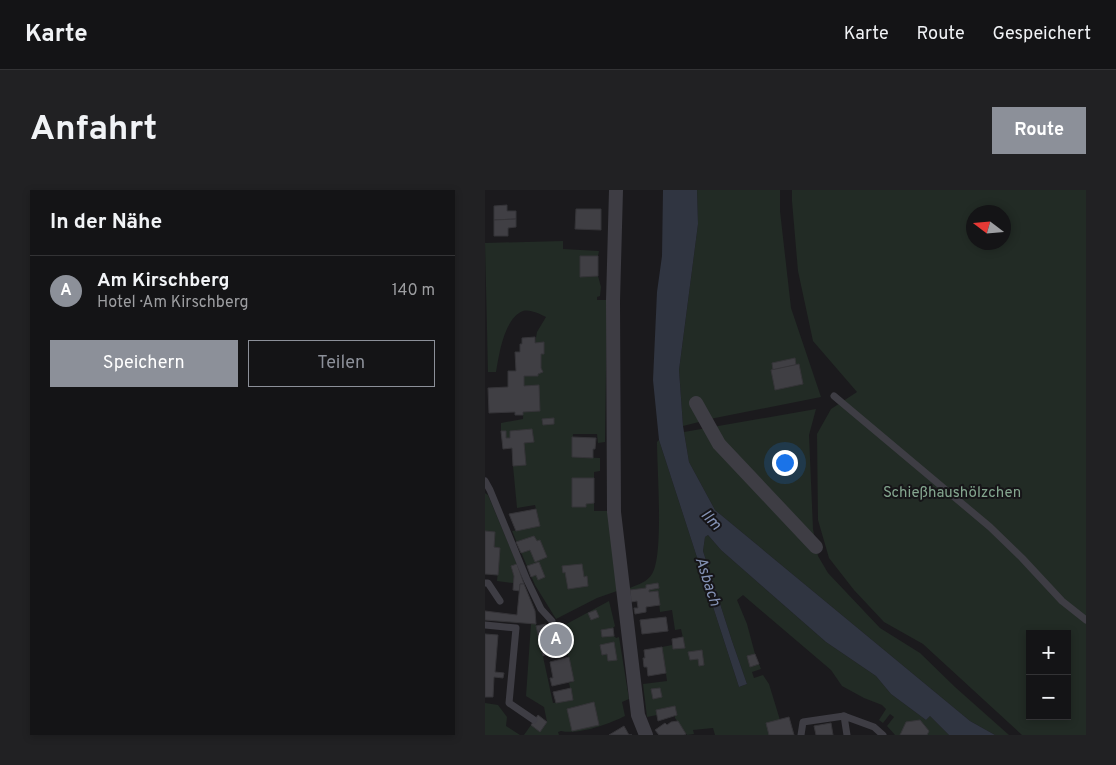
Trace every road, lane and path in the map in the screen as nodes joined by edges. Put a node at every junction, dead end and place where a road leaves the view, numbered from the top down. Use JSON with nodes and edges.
{"nodes":[{"id":1,"x":616,"y":190,"type":"edge"},
{"id":2,"x":834,"y":396,"type":"dead end"},
{"id":3,"x":696,"y":403,"type":"dead end"},
{"id":4,"x":485,"y":481,"type":"edge"},
{"id":5,"x":816,"y":547,"type":"dead end"},
{"id":6,"x":485,"y":583,"type":"edge"},
{"id":7,"x":500,"y":601,"type":"dead end"},
{"id":8,"x":1086,"y":620,"type":"edge"},
{"id":9,"x":552,"y":621,"type":"dead end"},
{"id":10,"x":485,"y":625,"type":"edge"},
{"id":11,"x":844,"y":716,"type":"junction"},
{"id":12,"x":534,"y":720,"type":"dead end"},
{"id":13,"x":646,"y":735,"type":"edge"},
{"id":14,"x":801,"y":735,"type":"edge"},
{"id":15,"x":847,"y":735,"type":"edge"},
{"id":16,"x":883,"y":735,"type":"edge"}],
"edges":[{"from":1,"to":13,"type":"street"},
{"from":2,"to":8,"type":"lane"},
{"from":3,"to":5,"type":"street"},
{"from":4,"to":9,"type":"lane"},
{"from":6,"to":7,"type":"lane"},
{"from":10,"to":12,"type":"lane"},
{"from":11,"to":14,"type":"lane"},
{"from":11,"to":15,"type":"lane"},
{"from":11,"to":16,"type":"lane"}]}
